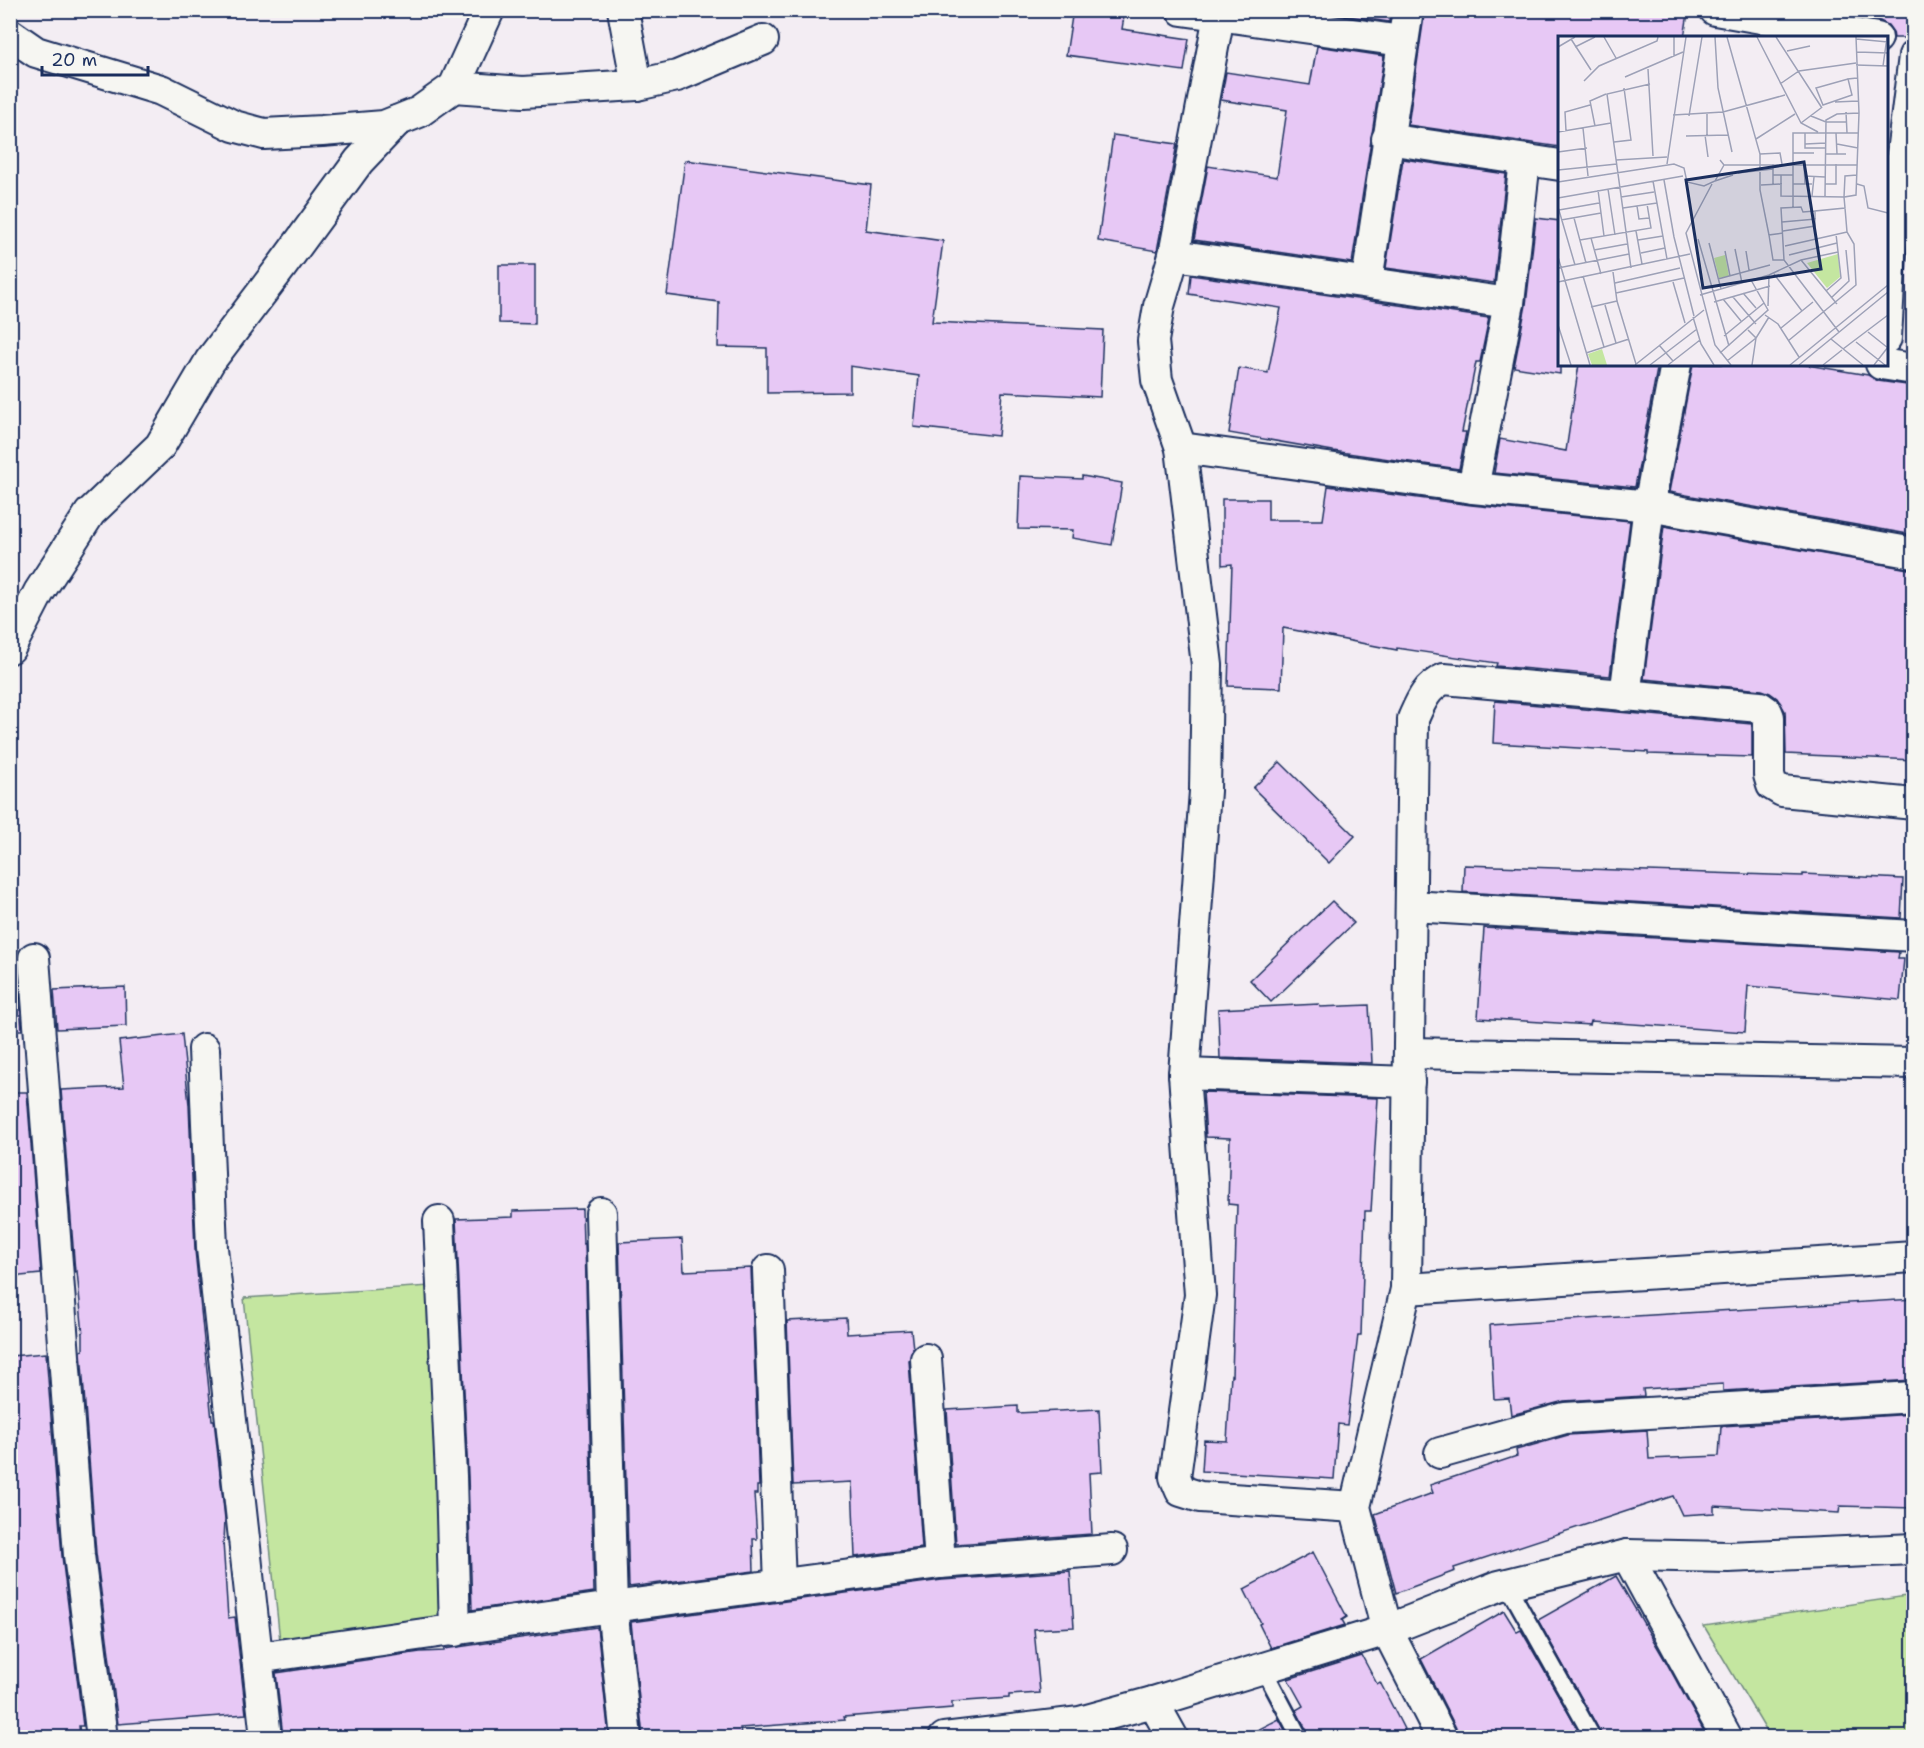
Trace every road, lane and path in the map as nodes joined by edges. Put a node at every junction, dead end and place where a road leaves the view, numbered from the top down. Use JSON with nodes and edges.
{"nodes":[{"id":1,"x":489,"y":10,"type":"edge"},
{"id":2,"x":623,"y":10,"type":"edge"},
{"id":3,"x":1182,"y":10,"type":"edge"},
{"id":4,"x":1408,"y":10,"type":"edge"},
{"id":5,"x":1220,"y":14,"type":"edge"},
{"id":6,"x":1735,"y":18,"type":"edge"},
{"id":7,"x":10,"y":34,"type":"edge"},
{"id":8,"x":1863,"y":36,"type":"edge"},
{"id":9,"x":1888,"y":39,"type":"edge"},
{"id":10,"x":763,"y":40,"type":"dead end"},
{"id":11,"x":1402,"y":41,"type":"junction"},
{"id":12,"x":1914,"y":44,"type":"edge"},
{"id":13,"x":1914,"y":56,"type":"edge"},
{"id":14,"x":637,"y":85,"type":"junction"},
{"id":15,"x":454,"y":87,"type":"junction"},
{"id":16,"x":397,"y":121,"type":"junction"},
{"id":17,"x":1387,"y":139,"type":"junction"},
{"id":18,"x":1526,"y":160,"type":"junction"},
{"id":19,"x":1558,"y":165,"type":"edge"},
{"id":20,"x":1903,"y":236,"type":"edge"},
{"id":21,"x":1173,"y":255,"type":"junction"},
{"id":22,"x":1367,"y":281,"type":"junction"},
{"id":23,"x":1509,"y":303,"type":"junction"},
{"id":24,"x":1890,"y":360,"type":"edge"},
{"id":25,"x":1676,"y":366,"type":"edge"},
{"id":26,"x":1180,"y":448,"type":"junction"},
{"id":27,"x":1473,"y":488,"type":"junction"},
{"id":28,"x":1649,"y":506,"type":"junction"},
{"id":29,"x":1914,"y":553,"type":"edge"},
{"id":30,"x":10,"y":648,"type":"edge"},
{"id":31,"x":1625,"y":696,"type":"junction"},
{"id":32,"x":1914,"y":804,"type":"edge"},
{"id":33,"x":1411,"y":906,"type":"junction"},
{"id":34,"x":1914,"y":936,"type":"edge"},
{"id":35,"x":34,"y":958,"type":"dead end"},
{"id":36,"x":204,"y":1049,"type":"dead end"},
{"id":37,"x":1914,"y":1063,"type":"edge"},
{"id":38,"x":1410,"y":1067,"type":"junction"},
{"id":39,"x":1184,"y":1074,"type":"junction"},
{"id":40,"x":601,"y":1213,"type":"dead end"},
{"id":41,"x":439,"y":1221,"type":"dead end"},
{"id":42,"x":1914,"y":1257,"type":"edge"},
{"id":43,"x":768,"y":1270,"type":"dead end"},
{"id":44,"x":1406,"y":1289,"type":"junction"},
{"id":45,"x":926,"y":1359,"type":"dead end"},
{"id":46,"x":1914,"y":1397,"type":"edge"},
{"id":47,"x":1440,"y":1453,"type":"dead end"},
{"id":48,"x":1355,"y":1507,"type":"junction"},
{"id":49,"x":1914,"y":1549,"type":"edge"},
{"id":50,"x":1112,"y":1550,"type":"dead end"},
{"id":51,"x":1627,"y":1555,"type":"junction"},
{"id":52,"x":940,"y":1563,"type":"junction"},
{"id":53,"x":780,"y":1584,"type":"junction"},
{"id":54,"x":1507,"y":1584,"type":"junction"},
{"id":55,"x":612,"y":1607,"type":"junction"},
{"id":56,"x":1387,"y":1630,"type":"junction"},
{"id":57,"x":455,"y":1631,"type":"junction"},
{"id":58,"x":256,"y":1658,"type":"junction"},
{"id":59,"x":1263,"y":1668,"type":"junction"},
{"id":60,"x":1154,"y":1702,"type":"junction"},
{"id":61,"x":1079,"y":1730,"type":"edge"},
{"id":62,"x":102,"y":1737,"type":"edge"},
{"id":63,"x":266,"y":1737,"type":"edge"},
{"id":64,"x":626,"y":1737,"type":"edge"},
{"id":65,"x":944,"y":1737,"type":"edge"},
{"id":66,"x":1173,"y":1737,"type":"edge"},
{"id":67,"x":1300,"y":1737,"type":"edge"},
{"id":68,"x":1442,"y":1737,"type":"edge"},
{"id":69,"x":1593,"y":1737,"type":"edge"},
{"id":70,"x":1727,"y":1737,"type":"edge"}],
"edges":[{"from":1,"to":15,"type":"street"},
{"from":2,"to":14,"type":"street"},
{"from":3,"to":5,"type":"street"},
{"from":4,"to":11,"type":"street"},
{"from":5,"to":11,"type":"street"},
{"from":5,"to":21,"type":"street"},
{"from":6,"to":8,"type":"street"},
{"from":7,"to":16,"type":"street"},
{"from":9,"to":12,"type":"street"},
{"from":10,"to":14,"type":"street"},
{"from":11,"to":17,"type":"street"},
{"from":13,"to":20,"type":"street"},
{"from":14,"to":15,"type":"street"},
{"from":15,"to":16,"type":"street"},
{"from":16,"to":30,"type":"street"},
{"from":17,"to":18,"type":"street"},
{"from":17,"to":22,"type":"street"},
{"from":18,"to":19,"type":"street"},
{"from":18,"to":23,"type":"street"},
{"from":20,"to":24,"type":"street"},
{"from":21,"to":22,"type":"street"},
{"from":21,"to":26,"type":"street"},
{"from":22,"to":23,"type":"street"},
{"from":23,"to":27,"type":"street"},
{"from":25,"to":28,"type":"street"},
{"from":26,"to":27,"type":"street"},
{"from":26,"to":39,"type":"street"},
{"from":27,"to":28,"type":"street"},
{"from":28,"to":29,"type":"street"},
{"from":28,"to":31,"type":"street"},
{"from":31,"to":32,"type":"street"},
{"from":31,"to":33,"type":"street"},
{"from":33,"to":34,"type":"street"},
{"from":33,"to":38,"type":"street"},
{"from":35,"to":62,"type":"street"},
{"from":36,"to":58,"type":"street"},
{"from":37,"to":38,"type":"street"},
{"from":38,"to":39,"type":"street"},
{"from":38,"to":44,"type":"street"},
{"from":39,"to":48,"type":"street"},
{"from":40,"to":55,"type":"street"},
{"from":41,"to":57,"type":"street"},
{"from":42,"to":44,"type":"street"},
{"from":43,"to":53,"type":"street"},
{"from":44,"to":48,"type":"street"},
{"from":45,"to":52,"type":"street"},
{"from":46,"to":47,"type":"street"},
{"from":48,"to":56,"type":"street"},
{"from":49,"to":51,"type":"street"},
{"from":50,"to":52,"type":"street"},
{"from":51,"to":54,"type":"street"},
{"from":51,"to":70,"type":"street"},
{"from":52,"to":53,"type":"street"},
{"from":53,"to":55,"type":"street"},
{"from":54,"to":56,"type":"street"},
{"from":54,"to":69,"type":"lane"},
{"from":55,"to":57,"type":"street"},
{"from":55,"to":64,"type":"street"},
{"from":56,"to":59,"type":"street"},
{"from":56,"to":68,"type":"street"},
{"from":57,"to":58,"type":"street"},
{"from":58,"to":63,"type":"street"},
{"from":59,"to":60,"type":"street"},
{"from":59,"to":67,"type":"lane"},
{"from":60,"to":61,"type":"street"},
{"from":60,"to":66,"type":"street"},
{"from":61,"to":65,"type":"street"}]}
